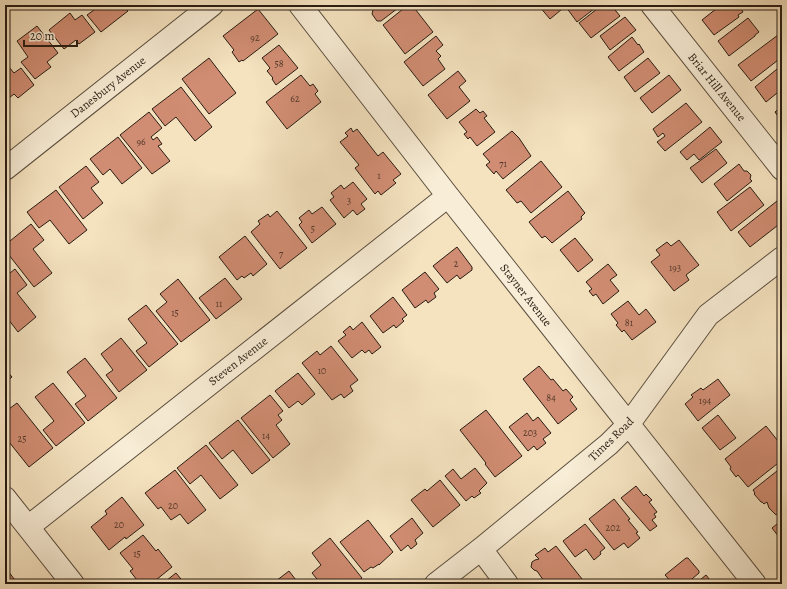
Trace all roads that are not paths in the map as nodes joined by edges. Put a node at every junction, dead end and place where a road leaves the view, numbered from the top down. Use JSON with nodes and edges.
{"nodes":[{"id":1,"x":212,"y":5,"type":"edge"},
{"id":2,"x":300,"y":5,"type":"edge"},
{"id":3,"x":652,"y":5,"type":"edge"},
{"id":4,"x":5,"y":168,"type":"edge"},
{"id":5,"x":782,"y":169,"type":"edge"},
{"id":6,"x":448,"y":196,"type":"junction"},
{"id":7,"x":782,"y":258,"type":"edge"},
{"id":8,"x":628,"y":425,"type":"junction"},
{"id":9,"x":5,"y":498,"type":"edge"},
{"id":10,"x":28,"y":526,"type":"junction"},
{"id":11,"x":481,"y":549,"type":"junction"},
{"id":12,"x":73,"y":584,"type":"edge"},
{"id":13,"x":436,"y":584,"type":"edge"},
{"id":14,"x":507,"y":584,"type":"edge"},
{"id":15,"x":755,"y":584,"type":"edge"}],
"edges":[{"from":1,"to":4,"type":"street","name":"Danesbury Avenue"},
{"from":2,"to":6,"type":"street","name":"Stayner Avenue"},
{"from":3,"to":5,"type":"street","name":"Briar Hill Avenue"},
{"from":6,"to":8,"type":"street","name":"Stayner Avenue"},
{"from":6,"to":10,"type":"street","name":"Steven Avenue"},
{"from":7,"to":8,"type":"street","name":"Times Road"},
{"from":8,"to":11,"type":"street","name":"Times Road"},
{"from":8,"to":15,"type":"street","name":"Stayner Avenue"},
{"from":9,"to":10,"type":"street"},
{"from":10,"to":12,"type":"street"},
{"from":11,"to":13,"type":"street","name":"Times Road"},
{"from":11,"to":14,"type":"street"}]}
